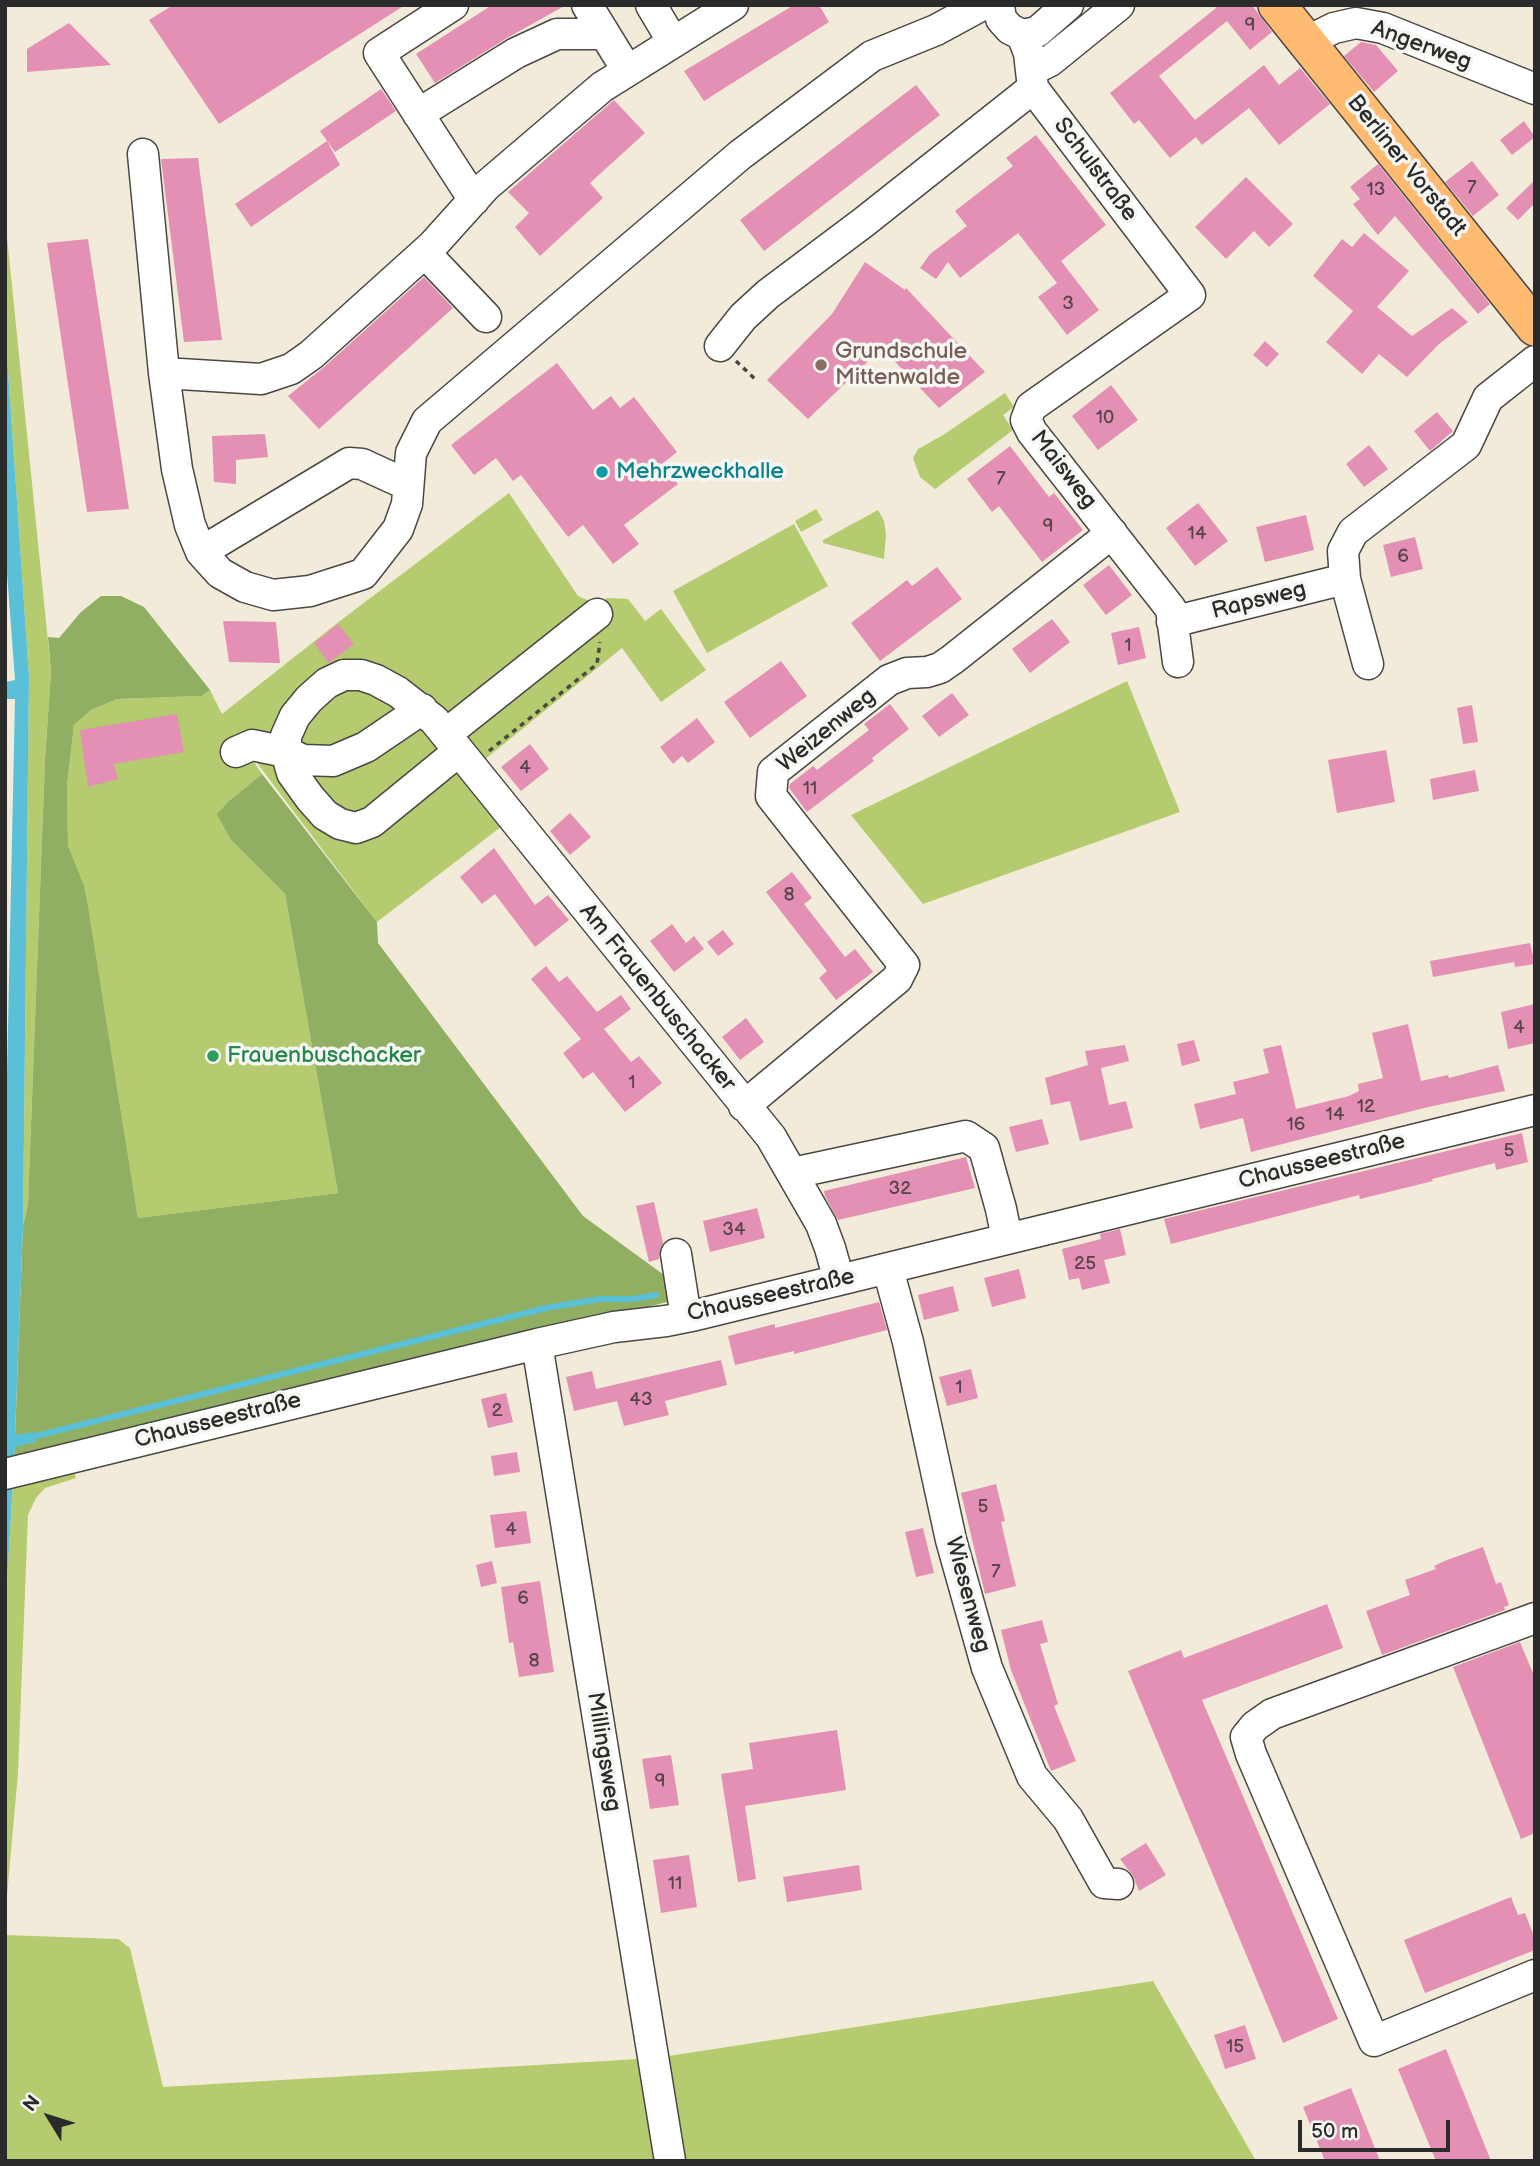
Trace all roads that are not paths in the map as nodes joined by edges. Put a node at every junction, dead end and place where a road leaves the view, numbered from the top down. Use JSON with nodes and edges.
{"nodes":[{"id":1,"x":453,"y":5,"type":"edge"},
{"id":2,"x":587,"y":5,"type":"edge"},
{"id":3,"x":651,"y":5,"type":"edge"},
{"id":4,"x":982,"y":5,"type":"edge"},
{"id":5,"x":999,"y":5,"type":"edge"},
{"id":6,"x":1068,"y":5,"type":"edge"},
{"id":7,"x":1119,"y":5,"type":"edge"},
{"id":8,"x":1277,"y":5,"type":"edge"},
{"id":9,"x":720,"y":9,"type":"edge"},
{"id":10,"x":604,"y":34,"type":"junction"},
{"id":11,"x":1022,"y":35,"type":"junction"},
{"id":12,"x":673,"y":42,"type":"junction"},
{"id":13,"x":1308,"y":45,"type":"junction"},
{"id":14,"x":627,"y":70,"type":"junction"},
{"id":15,"x":1033,"y":79,"type":"junction"},
{"id":16,"x":1535,"y":89,"type":"edge"},
{"id":17,"x":418,"y":114,"type":"junction"},
{"id":18,"x":144,"y":154,"type":"dead end"},
{"id":19,"x":474,"y":200,"type":"junction"},
{"id":20,"x":425,"y":253,"type":"junction"},
{"id":21,"x":1190,"y":295,"type":"joint"},
{"id":22,"x":486,"y":317,"type":"dead end"},
{"id":23,"x":1535,"y":327,"type":"edge"},
{"id":24,"x":720,"y":346,"type":"dead end"},
{"id":25,"x":1535,"y":361,"type":"edge"},
{"id":26,"x":164,"y":373,"type":"junction"},
{"id":27,"x":408,"y":477,"type":"junction"},
{"id":28,"x":1112,"y":533,"type":"junction"},
{"id":29,"x":201,"y":552,"type":"junction"},
{"id":30,"x":1345,"y":579,"type":"junction"},
{"id":31,"x":597,"y":614,"type":"road end"},
{"id":32,"x":1172,"y":622,"type":"junction"},
{"id":33,"x":1178,"y":662,"type":"dead end"},
{"id":34,"x":1368,"y":664,"type":"dead end"},
{"id":35,"x":422,"y":709,"type":"junction"},
{"id":36,"x":459,"y":750,"type":"junction"},
{"id":37,"x":236,"y":751,"type":"dead end"},
{"id":38,"x":286,"y":752,"type":"junction"},
{"id":39,"x":744,"y":1106,"type":"junction"},
{"id":40,"x":1535,"y":1110,"type":"edge"},
{"id":41,"x":793,"y":1173,"type":"junction"},
{"id":42,"x":1007,"y":1239,"type":"junction"},
{"id":43,"x":676,"y":1254,"type":"dead end"},
{"id":44,"x":888,"y":1269,"type":"junction"},
{"id":45,"x":839,"y":1280,"type":"junction"},
{"id":46,"x":686,"y":1317,"type":"junction"},
{"id":47,"x":537,"y":1344,"type":"junction"},
{"id":48,"x":16,"y":1472,"type":"edge"},
{"id":49,"x":1535,"y":1618,"type":"edge"},
{"id":50,"x":1118,"y":1884,"type":"dead end"},
{"id":51,"x":1535,"y":1975,"type":"edge"},
{"id":52,"x":670,"y":2161,"type":"edge"}],
"edges":[{"from":1,"to":17,"type":"street"},
{"from":2,"to":10,"type":"street"},
{"from":3,"to":12,"type":"street"},
{"from":4,"to":27,"type":"street"},
{"from":5,"to":11,"type":"street","name":"Schulstraße"},
{"from":6,"to":11,"type":"street"},
{"from":7,"to":15,"type":"street"},
{"from":8,"to":13,"type":"main road","name":"Berliner Vorstadt"},
{"from":9,"to":12,"type":"street"},
{"from":10,"to":14,"type":"street"},
{"from":10,"to":17,"type":"street"},
{"from":11,"to":15,"type":"street","name":"Schulstraße"},
{"from":12,"to":14,"type":"street"},
{"from":13,"to":16,"type":"street","name":"Angerweg"},
{"from":13,"to":23,"type":"main road","name":"Berliner Vorstadt"},
{"from":14,"to":19,"type":"street"},
{"from":15,"to":21,"type":"street","name":"Schulstraße"},
{"from":15,"to":24,"type":"street"},
{"from":17,"to":19,"type":"street"},
{"from":18,"to":26,"type":"street"},
{"from":19,"to":20,"type":"street"},
{"from":20,"to":22,"type":"street"},
{"from":20,"to":26,"type":"street"},
{"from":21,"to":28,"type":"street","name":"Maisweg"},
{"from":25,"to":30,"type":"street"},
{"from":26,"to":29,"type":"street"},
{"from":27,"to":29,"type":"street"},
{"from":27,"to":29,"type":"street"},
{"from":28,"to":32,"type":"street","name":"Maisweg"},
{"from":28,"to":39,"type":"street","name":"Weizenweg"},
{"from":30,"to":32,"type":"street","name":"Rapsweg"},
{"from":30,"to":34,"type":"street"},
{"from":31,"to":36,"type":"street"},
{"from":32,"to":33,"type":"street","name":"Maisweg"},
{"from":35,"to":36,"type":"street","name":"Am Frauenbuschacker"},
{"from":35,"to":38,"type":"street"},
{"from":35,"to":38,"type":"street","name":"Am Frauenbuschacker"},
{"from":36,"to":38,"type":"street"},
{"from":36,"to":39,"type":"street","name":"Am Frauenbuschacker"},
{"from":37,"to":38,"type":"street"},
{"from":39,"to":41,"type":"street","name":"Am Frauenbuschacker"},
{"from":40,"to":42,"type":"street","name":"Chausseestraße"},
{"from":41,"to":42,"type":"street"},
{"from":41,"to":45,"type":"street","name":"Am Frauenbuschacker"},
{"from":42,"to":44,"type":"street","name":"Chausseestraße"},
{"from":43,"to":46,"type":"street"},
{"from":44,"to":45,"type":"street","name":"Chausseestraße"},
{"from":44,"to":50,"type":"street","name":"Wiesenweg"},
{"from":45,"to":46,"type":"street","name":"Chausseestraße"},
{"from":46,"to":47,"type":"street","name":"Chausseestraße"},
{"from":47,"to":48,"type":"street","name":"Chausseestraße"},
{"from":47,"to":52,"type":"street","name":"Millingsweg"},
{"from":49,"to":51,"type":"street"}]}
